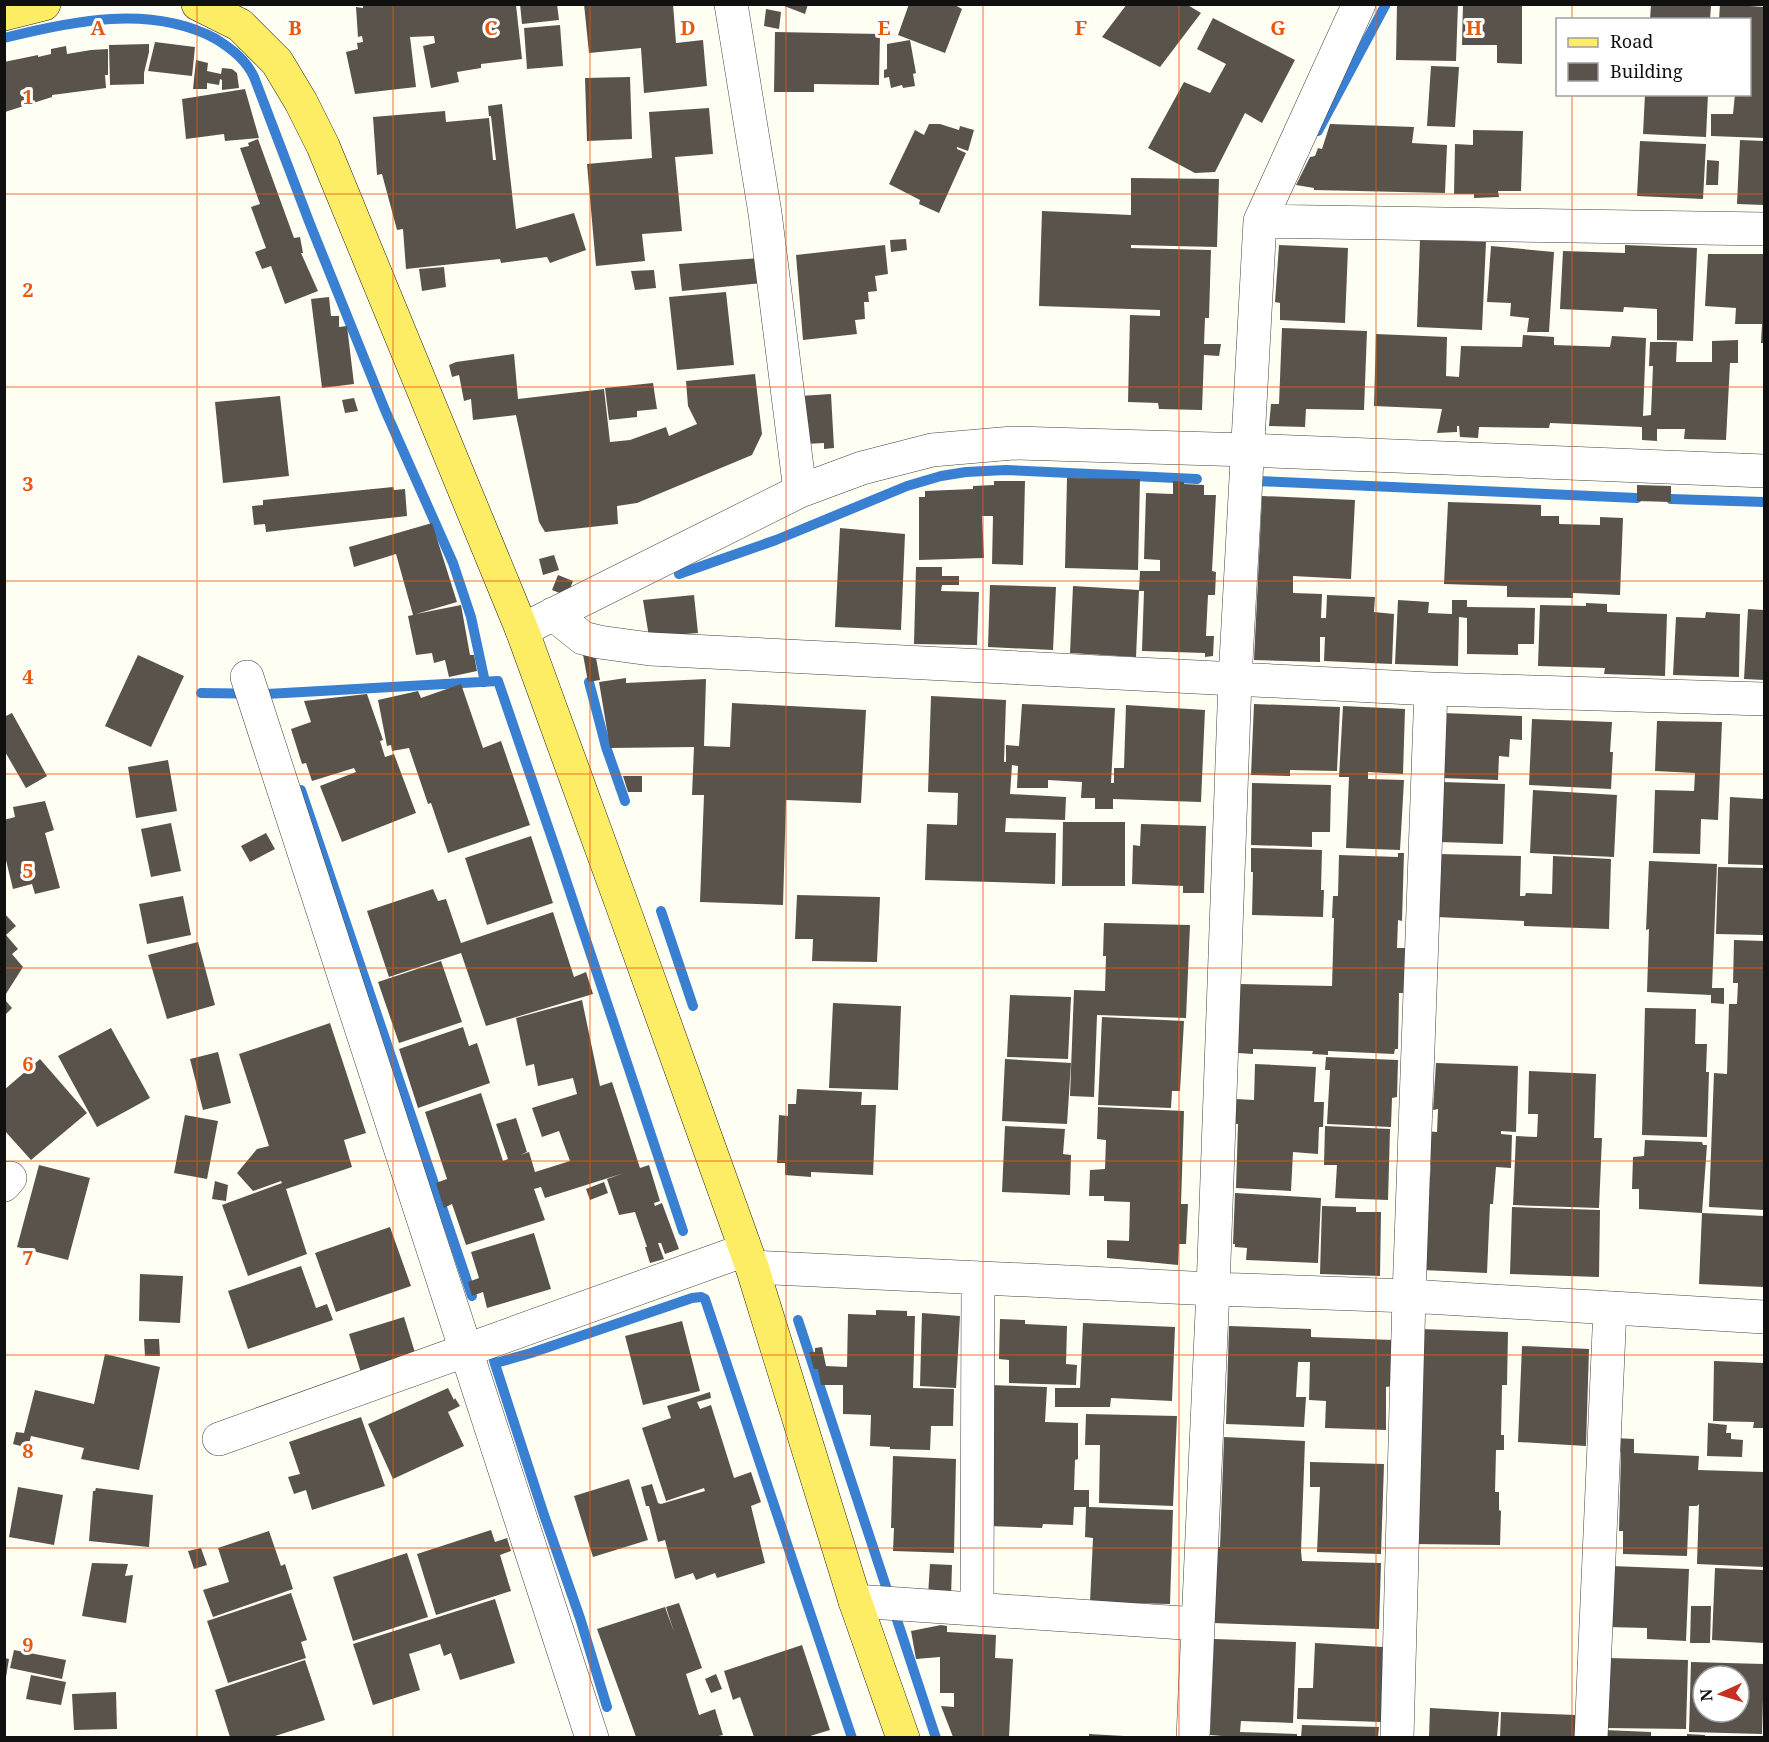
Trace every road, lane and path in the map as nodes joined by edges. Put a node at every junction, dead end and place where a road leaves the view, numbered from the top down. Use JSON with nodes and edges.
{"nodes":[{"id":1,"x":44,"y":4,"type":"edge"},
{"id":2,"x":198,"y":4,"type":"edge"},
{"id":3,"x":731,"y":4,"type":"edge"},
{"id":4,"x":1359,"y":4,"type":"edge"},
{"id":5,"x":4,"y":14,"type":"edge"},
{"id":6,"x":1260,"y":221,"type":"junction"},
{"id":7,"x":1764,"y":229,"type":"edge"},
{"id":8,"x":1248,"y":450,"type":"junction"},
{"id":9,"x":1764,"y":471,"type":"edge"},
{"id":10,"x":800,"y":491,"type":"junction"},
{"id":11,"x":553,"y":614,"type":"junction"},
{"id":12,"x":522,"y":630,"type":"junction"},
{"id":13,"x":247,"y":677,"type":"dead end"},
{"id":14,"x":1235,"y":680,"type":"junction"},
{"id":15,"x":1431,"y":689,"type":"junction"},
{"id":16,"x":1764,"y":699,"type":"edge"},
{"id":17,"x":749,"y":1259,"type":"junction"},
{"id":18,"x":978,"y":1278,"type":"junction"},
{"id":19,"x":1214,"y":1289,"type":"junction"},
{"id":20,"x":1409,"y":1296,"type":"junction"},
{"id":21,"x":1610,"y":1308,"type":"junction"},
{"id":22,"x":1764,"y":1317,"type":"edge"},
{"id":23,"x":466,"y":1349,"type":"junction"},
{"id":24,"x":219,"y":1438,"type":"dead end"},
{"id":25,"x":855,"y":1601,"type":"junction"},
{"id":26,"x":977,"y":1608,"type":"junction"},
{"id":27,"x":1198,"y":1624,"type":"junction"},
{"id":28,"x":592,"y":1737,"type":"edge"},
{"id":29,"x":903,"y":1737,"type":"edge"},
{"id":30,"x":1193,"y":1737,"type":"edge"},
{"id":31,"x":1397,"y":1737,"type":"edge"},
{"id":32,"x":1591,"y":1737,"type":"edge"}],
"edges":[{"from":1,"to":5,"type":"main road"},
{"from":2,"to":12,"type":"main road"},
{"from":3,"to":10,"type":"street"},
{"from":4,"to":6,"type":"street"},
{"from":6,"to":7,"type":"street"},
{"from":6,"to":8,"type":"street"},
{"from":8,"to":9,"type":"street"},
{"from":8,"to":10,"type":"street"},
{"from":8,"to":14,"type":"street"},
{"from":10,"to":11,"type":"street"},
{"from":11,"to":12,"type":"street"},
{"from":11,"to":14,"type":"street"},
{"from":12,"to":17,"type":"main road"},
{"from":13,"to":23,"type":"street"},
{"from":14,"to":15,"type":"street"},
{"from":14,"to":19,"type":"street"},
{"from":15,"to":16,"type":"street"},
{"from":15,"to":20,"type":"street"},
{"from":17,"to":18,"type":"street"},
{"from":17,"to":23,"type":"street"},
{"from":17,"to":25,"type":"main road"},
{"from":18,"to":19,"type":"street"},
{"from":18,"to":26,"type":"street"},
{"from":19,"to":20,"type":"street"},
{"from":19,"to":27,"type":"street"},
{"from":20,"to":21,"type":"street"},
{"from":20,"to":31,"type":"street"},
{"from":21,"to":22,"type":"street"},
{"from":21,"to":32,"type":"street"},
{"from":23,"to":24,"type":"street"},
{"from":23,"to":28,"type":"street"},
{"from":25,"to":26,"type":"street"},
{"from":25,"to":29,"type":"main road"},
{"from":26,"to":27,"type":"street"},
{"from":27,"to":30,"type":"street"}]}
